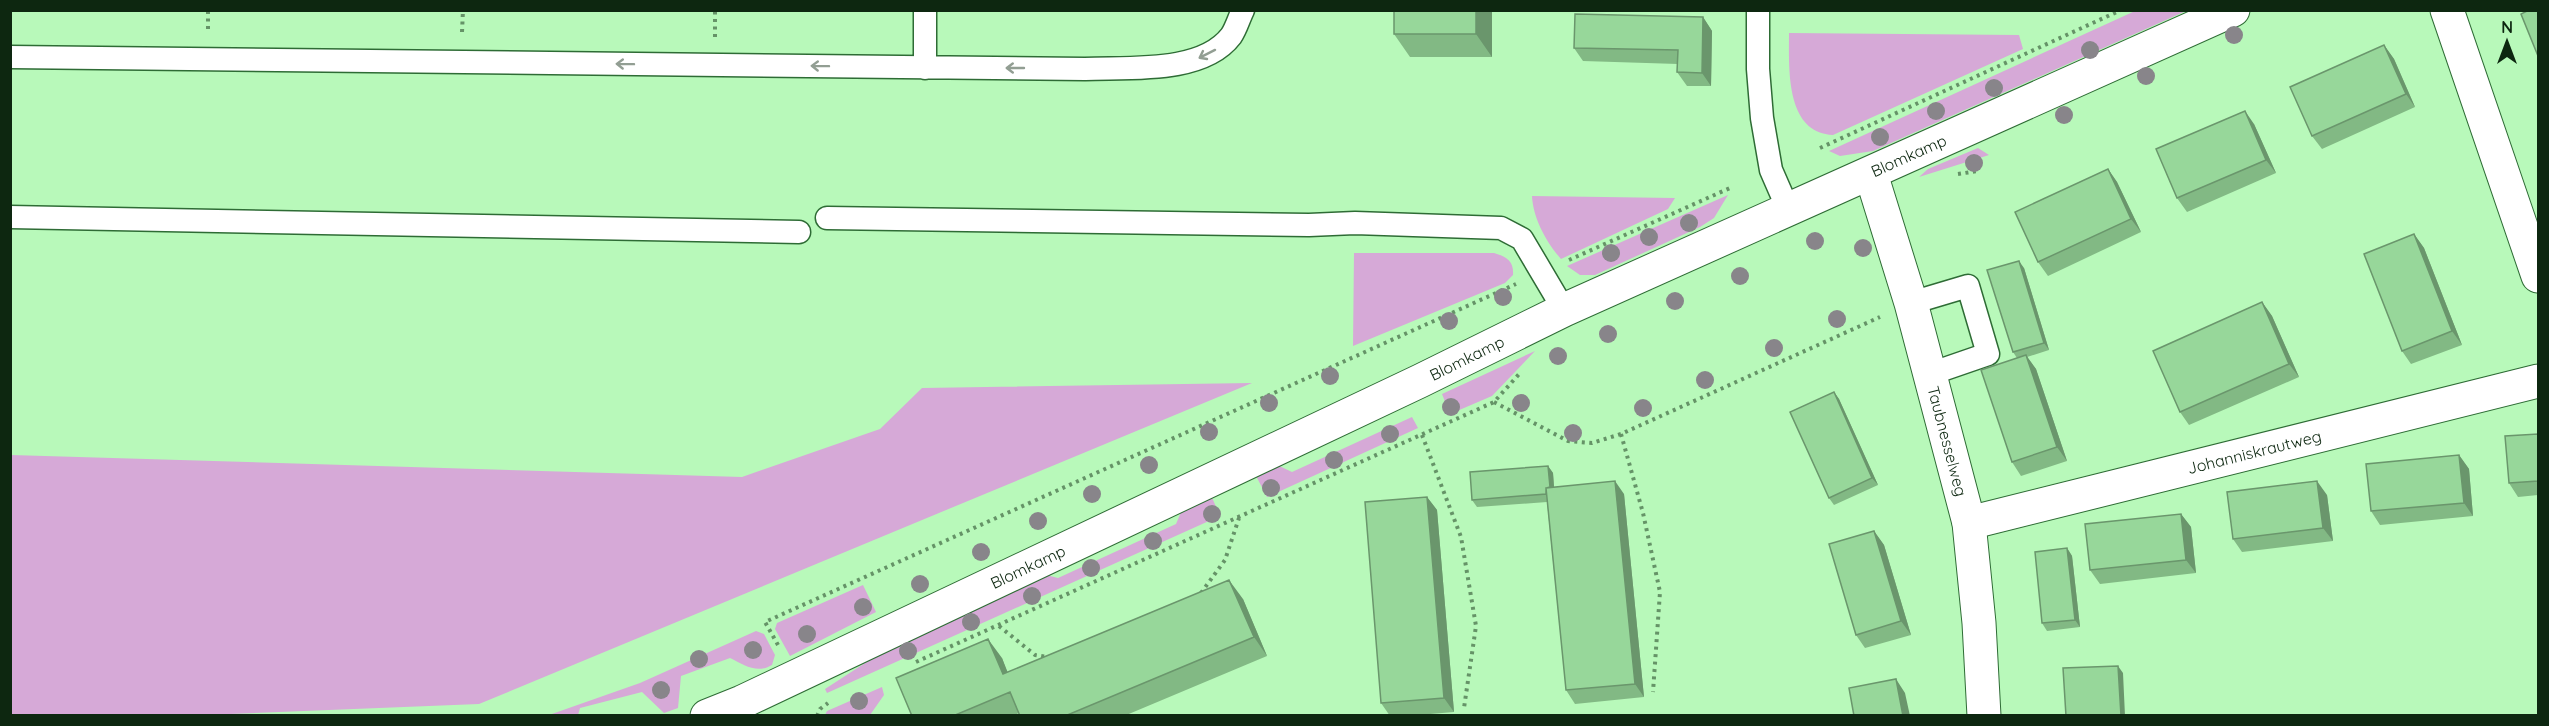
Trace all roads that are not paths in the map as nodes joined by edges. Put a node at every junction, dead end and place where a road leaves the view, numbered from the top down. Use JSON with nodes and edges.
{"nodes":[{"id":1,"x":925,"y":10,"type":"edge"},
{"id":2,"x":1243,"y":10,"type":"edge"},
{"id":3,"x":1758,"y":10,"type":"edge"},
{"id":4,"x":2233,"y":10,"type":"edge"},
{"id":5,"x":2447,"y":10,"type":"edge"},
{"id":6,"x":10,"y":57,"type":"edge"},
{"id":7,"x":925,"y":68,"type":"junction"},
{"id":8,"x":1871,"y":174,"type":"junction"},
{"id":9,"x":1788,"y":209,"type":"junction"},
{"id":10,"x":10,"y":218,"type":"edge"},
{"id":11,"x":827,"y":218,"type":"dead end"},
{"id":12,"x":799,"y":232,"type":"dead end"},
{"id":13,"x":2538,"y":276,"type":"edge"},
{"id":14,"x":1900,"y":308,"type":"junction"},
{"id":15,"x":1564,"y":310,"type":"junction"},
{"id":16,"x":1930,"y":374,"type":"junction"},
{"id":17,"x":2538,"y":381,"type":"edge"},
{"id":18,"x":1969,"y":523,"type":"junction"},
{"id":19,"x":744,"y":709,"type":"edge"},
{"id":20,"x":706,"y":716,"type":"edge"},
{"id":21,"x":1984,"y":716,"type":"edge"}],
"edges":[{"from":1,"to":7,"type":"lane"},
{"from":2,"to":7,"type":"lane","one_way":true},
{"from":3,"to":9,"type":"lane"},
{"from":4,"to":8,"type":"street","name":"Blomkamp"},
{"from":5,"to":13,"type":"street"},
{"from":7,"to":6,"type":"lane","one_way":true},
{"from":8,"to":9,"type":"street","name":"Blomkamp"},
{"from":8,"to":14,"type":"street","name":"Taubnesselweg"},
{"from":9,"to":15,"type":"street","name":"Blomkamp"},
{"from":10,"to":12,"type":"lane"},
{"from":11,"to":15,"type":"lane"},
{"from":14,"to":16,"type":"street","name":"Taubnesselweg"},
{"from":14,"to":16,"type":"lane"},
{"from":15,"to":19,"type":"street","name":"Blomkamp"},
{"from":16,"to":18,"type":"street","name":"Taubnesselweg"},
{"from":17,"to":18,"type":"street","name":"Johanniskrautweg"},
{"from":18,"to":21,"type":"street","name":"Taubnesselweg"},
{"from":19,"to":20,"type":"street","name":"Blomkamp"}]}
